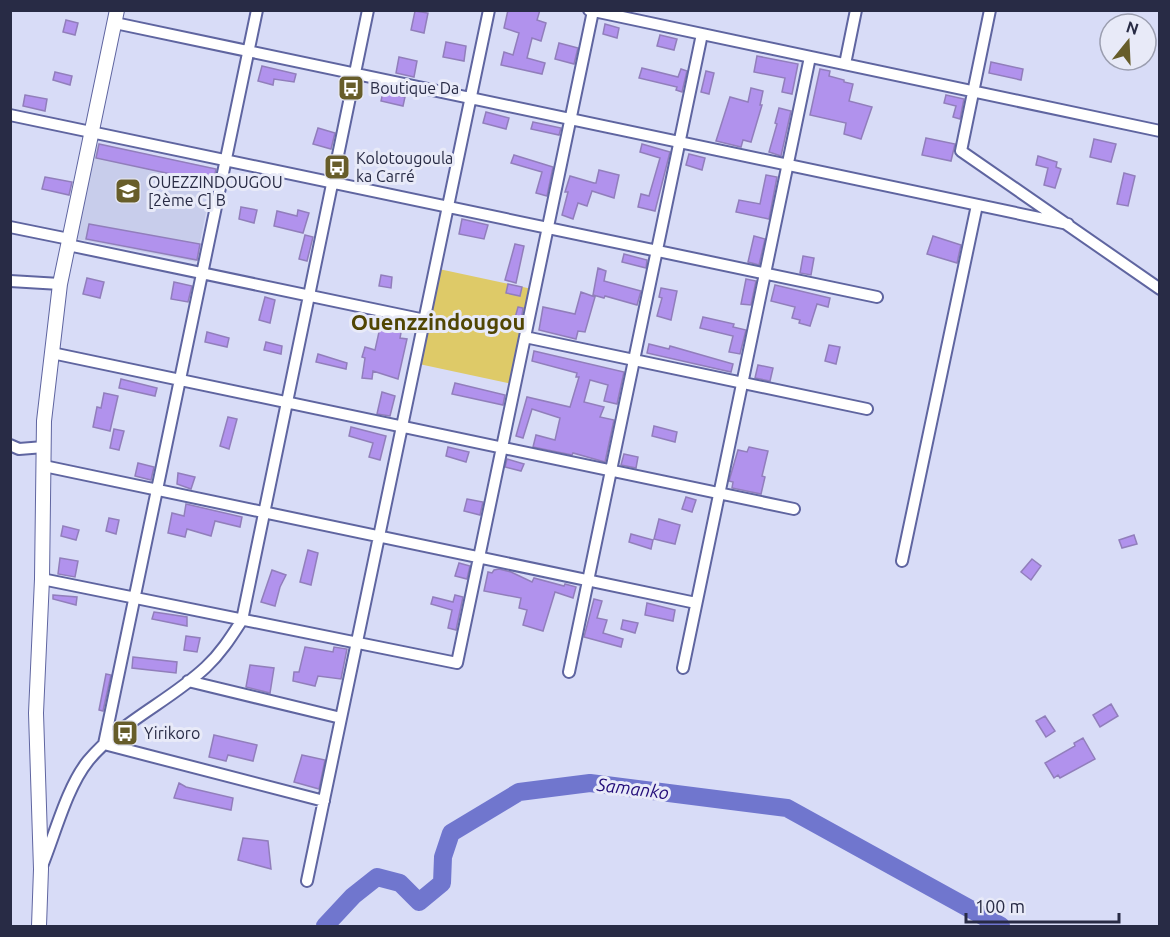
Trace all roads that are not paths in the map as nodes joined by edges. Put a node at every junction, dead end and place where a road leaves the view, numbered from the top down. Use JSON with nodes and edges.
{"nodes":[{"id":1,"x":257,"y":10,"type":"edge"},
{"id":2,"x":368,"y":10,"type":"edge"},
{"id":3,"x":489,"y":10,"type":"edge"},
{"id":4,"x":856,"y":10,"type":"edge"},
{"id":5,"x":990,"y":10,"type":"edge"},
{"id":6,"x":591,"y":11,"type":"edge"},
{"id":7,"x":116,"y":17,"type":"edge"},
{"id":8,"x":702,"y":34,"type":"junction"},
{"id":9,"x":249,"y":52,"type":"junction"},
{"id":10,"x":810,"y":57,"type":"junction"},
{"id":11,"x":845,"y":64,"type":"junction"},
{"id":12,"x":354,"y":74,"type":"junction"},
{"id":13,"x":973,"y":91,"type":"junction"},
{"id":14,"x":471,"y":98,"type":"junction"},
{"id":15,"x":10,"y":115,"type":"edge"},
{"id":16,"x":570,"y":119,"type":"junction"},
{"id":17,"x":1160,"y":130,"type":"edge"},
{"id":18,"x":92,"y":132,"type":"junction"},
{"id":19,"x":680,"y":142,"type":"junction"},
{"id":20,"x":226,"y":160,"type":"junction"},
{"id":21,"x":788,"y":165,"type":"junction"},
{"id":22,"x":332,"y":183,"type":"junction"},
{"id":23,"x":977,"y":205,"type":"junction"},
{"id":24,"x":448,"y":207,"type":"junction"},
{"id":25,"x":1068,"y":224,"type":"junction"},
{"id":26,"x":10,"y":227,"type":"edge"},
{"id":27,"x":548,"y":228,"type":"junction"},
{"id":28,"x":68,"y":242,"type":"junction"},
{"id":29,"x":657,"y":251,"type":"junction"},
{"id":30,"x":202,"y":273,"type":"junction"},
{"id":31,"x":765,"y":274,"type":"junction"},
{"id":32,"x":10,"y":281,"type":"edge"},
{"id":33,"x":60,"y":284,"type":"junction"},
{"id":34,"x":1160,"y":288,"type":"edge"},
{"id":35,"x":309,"y":295,"type":"junction"},
{"id":36,"x":877,"y":297,"type":"dead end"},
{"id":37,"x":425,"y":320,"type":"junction"},
{"id":38,"x":525,"y":337,"type":"junction"},
{"id":39,"x":52,"y":353,"type":"junction"},
{"id":40,"x":634,"y":360,"type":"junction"},
{"id":41,"x":180,"y":380,"type":"junction"},
{"id":42,"x":742,"y":382,"type":"junction"},
{"id":43,"x":286,"y":403,"type":"junction"},
{"id":44,"x":867,"y":409,"type":"dead end"},
{"id":45,"x":402,"y":427,"type":"junction"},
{"id":46,"x":10,"y":445,"type":"edge"},
{"id":47,"x":44,"y":447,"type":"junction"},
{"id":48,"x":502,"y":448,"type":"junction"},
{"id":49,"x":44,"y":466,"type":"junction"},
{"id":50,"x":611,"y":471,"type":"junction"},
{"id":51,"x":157,"y":489,"type":"junction"},
{"id":52,"x":719,"y":494,"type":"junction"},
{"id":53,"x":794,"y":509,"type":"dead end"},
{"id":54,"x":264,"y":512,"type":"junction"},
{"id":55,"x":379,"y":536,"type":"junction"},
{"id":56,"x":479,"y":557,"type":"junction"},
{"id":57,"x":902,"y":561,"type":"dead end"},
{"id":58,"x":42,"y":579,"type":"junction"},
{"id":59,"x":589,"y":580,"type":"junction"},
{"id":60,"x":135,"y":598,"type":"junction"},
{"id":61,"x":696,"y":603,"type":"junction"},
{"id":62,"x":242,"y":620,"type":"junction"},
{"id":63,"x":357,"y":643,"type":"junction"},
{"id":64,"x":683,"y":668,"type":"dead end"},
{"id":65,"x":569,"y":672,"type":"dead end"},
{"id":66,"x":188,"y":681,"type":"junction"},
{"id":67,"x":341,"y":718,"type":"junction"},
{"id":68,"x":104,"y":744,"type":"junction"},
{"id":69,"x":324,"y":801,"type":"junction"},
{"id":70,"x":41,"y":869,"type":"junction"},
{"id":71,"x":307,"y":881,"type":"dead end"},
{"id":72,"x":39,"y":927,"type":"edge"}],
"edges":[{"from":1,"to":9,"type":"street"},
{"from":2,"to":12,"type":"street"},
{"from":3,"to":14,"type":"street"},
{"from":4,"to":11,"type":"street"},
{"from":5,"to":13,"type":"street"},
{"from":6,"to":8,"type":"street"},
{"from":6,"to":16,"type":"street"},
{"from":7,"to":9,"type":"street"},
{"from":7,"to":18,"type":"street"},
{"from":8,"to":10,"type":"street"},
{"from":8,"to":19,"type":"street"},
{"from":9,"to":12,"type":"street"},
{"from":9,"to":20,"type":"street"},
{"from":10,"to":11,"type":"street"},
{"from":10,"to":21,"type":"street"},
{"from":11,"to":13,"type":"street"},
{"from":12,"to":14,"type":"street"},
{"from":12,"to":22,"type":"street"},
{"from":13,"to":17,"type":"street"},
{"from":13,"to":25,"type":"street"},
{"from":14,"to":16,"type":"street"},
{"from":14,"to":24,"type":"street"},
{"from":15,"to":18,"type":"street"},
{"from":16,"to":19,"type":"street"},
{"from":16,"to":27,"type":"street"},
{"from":18,"to":20,"type":"street"},
{"from":18,"to":28,"type":"street"},
{"from":19,"to":21,"type":"street"},
{"from":19,"to":29,"type":"street"},
{"from":20,"to":22,"type":"street"},
{"from":20,"to":30,"type":"street"},
{"from":21,"to":23,"type":"street"},
{"from":21,"to":31,"type":"street"},
{"from":22,"to":24,"type":"street"},
{"from":22,"to":35,"type":"street"},
{"from":23,"to":25,"type":"street"},
{"from":23,"to":57,"type":"street"},
{"from":24,"to":27,"type":"street"},
{"from":24,"to":37,"type":"street"},
{"from":25,"to":34,"type":"street"},
{"from":26,"to":28,"type":"street"},
{"from":27,"to":29,"type":"street"},
{"from":27,"to":38,"type":"street"},
{"from":28,"to":30,"type":"street"},
{"from":28,"to":33,"type":"street"},
{"from":29,"to":31,"type":"street"},
{"from":29,"to":40,"type":"street"},
{"from":30,"to":35,"type":"street"},
{"from":30,"to":41,"type":"street"},
{"from":31,"to":36,"type":"street"},
{"from":31,"to":42,"type":"street"},
{"from":32,"to":33,"type":"street"},
{"from":33,"to":39,"type":"street"},
{"from":35,"to":37,"type":"street"},
{"from":35,"to":43,"type":"street"},
{"from":37,"to":45,"type":"street"},
{"from":38,"to":40,"type":"street"},
{"from":38,"to":48,"type":"street"},
{"from":39,"to":41,"type":"street"},
{"from":39,"to":47,"type":"street"},
{"from":40,"to":42,"type":"street"},
{"from":40,"to":50,"type":"street"},
{"from":41,"to":43,"type":"street"},
{"from":41,"to":51,"type":"street"},
{"from":42,"to":44,"type":"street"},
{"from":42,"to":52,"type":"street"},
{"from":43,"to":45,"type":"street"},
{"from":43,"to":54,"type":"street"},
{"from":45,"to":48,"type":"street"},
{"from":45,"to":55,"type":"street"},
{"from":46,"to":47,"type":"street"},
{"from":47,"to":49,"type":"street"},
{"from":48,"to":50,"type":"street"},
{"from":48,"to":56,"type":"street"},
{"from":49,"to":51,"type":"street"},
{"from":49,"to":58,"type":"street"},
{"from":50,"to":52,"type":"street"},
{"from":50,"to":59,"type":"street"},
{"from":51,"to":54,"type":"street"},
{"from":51,"to":60,"type":"street"},
{"from":52,"to":53,"type":"street"},
{"from":52,"to":61,"type":"street"},
{"from":54,"to":55,"type":"street"},
{"from":54,"to":62,"type":"street"},
{"from":55,"to":56,"type":"street"},
{"from":55,"to":63,"type":"street"},
{"from":56,"to":59,"type":"street"},
{"from":56,"to":63,"type":"street"},
{"from":58,"to":60,"type":"street"},
{"from":58,"to":70,"type":"street"},
{"from":59,"to":61,"type":"street"},
{"from":59,"to":65,"type":"street"},
{"from":60,"to":62,"type":"street"},
{"from":60,"to":68,"type":"street"},
{"from":61,"to":64,"type":"street"},
{"from":62,"to":63,"type":"street"},
{"from":62,"to":66,"type":"street"},
{"from":63,"to":67,"type":"street"},
{"from":66,"to":67,"type":"street"},
{"from":66,"to":68,"type":"street"},
{"from":67,"to":69,"type":"street"},
{"from":68,"to":69,"type":"street"},
{"from":68,"to":70,"type":"street"},
{"from":69,"to":71,"type":"street"},
{"from":70,"to":72,"type":"street"}]}
